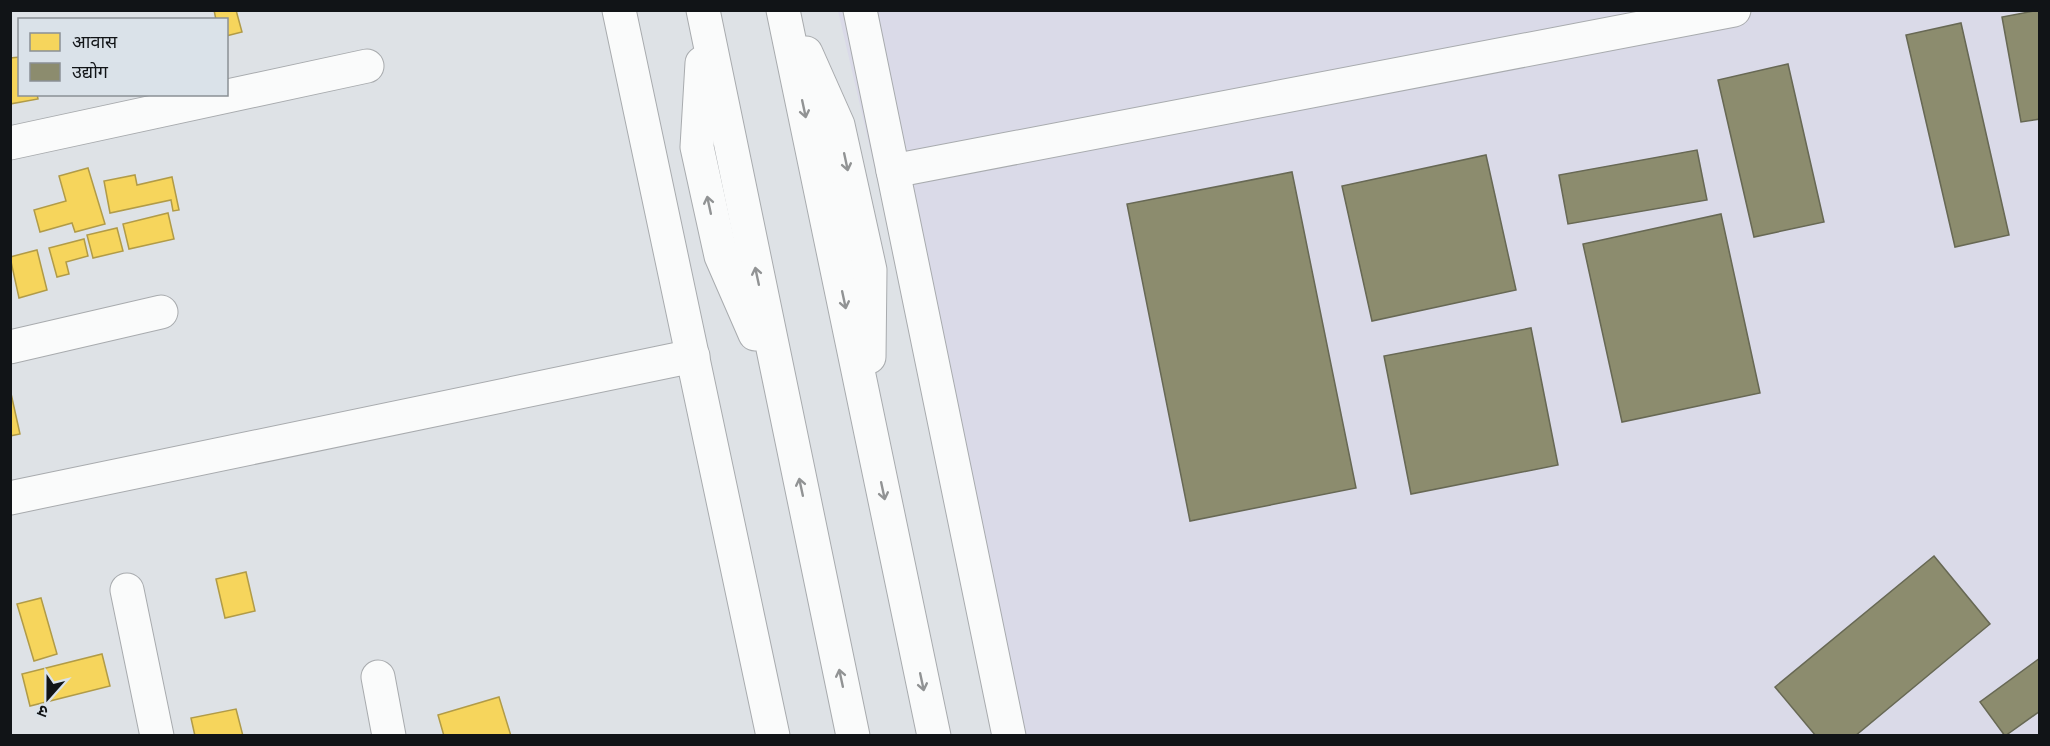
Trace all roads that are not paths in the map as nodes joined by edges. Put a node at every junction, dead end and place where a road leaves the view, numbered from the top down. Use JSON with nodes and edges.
{"nodes":[{"id":1,"x":619,"y":10,"type":"edge"},
{"id":2,"x":785,"y":10,"type":"edge"},
{"id":3,"x":860,"y":10,"type":"edge"},
{"id":4,"x":1734,"y":10,"type":"edge"},
{"id":5,"x":704,"y":15,"type":"edge"},
{"id":6,"x":367,"y":66,"type":"dead end"},
{"id":7,"x":10,"y":144,"type":"edge"},
{"id":8,"x":893,"y":171,"type":"junction"},
{"id":9,"x":161,"y":312,"type":"dead end"},
{"id":10,"x":10,"y":347,"type":"edge"},
{"id":11,"x":693,"y":356,"type":"junction"},
{"id":12,"x":10,"y":498,"type":"edge"},
{"id":13,"x":127,"y":590,"type":"dead end"},
{"id":14,"x":378,"y":677,"type":"dead end"},
{"id":15,"x":157,"y":735,"type":"edge"},
{"id":16,"x":389,"y":735,"type":"edge"},
{"id":17,"x":773,"y":735,"type":"edge"},
{"id":18,"x":854,"y":735,"type":"edge"},
{"id":19,"x":934,"y":735,"type":"edge"},
{"id":20,"x":1009,"y":735,"type":"edge"}],
"edges":[{"from":1,"to":11,"type":"street"},
{"from":2,"to":19,"type":"street","one_way":true},
{"from":3,"to":8,"type":"street"},
{"from":4,"to":8,"type":"street"},
{"from":18,"to":5,"type":"street","one_way":true},
{"from":6,"to":7,"type":"street"},
{"from":8,"to":20,"type":"street"},
{"from":9,"to":10,"type":"street"},
{"from":11,"to":12,"type":"street"},
{"from":11,"to":17,"type":"street"},
{"from":13,"to":15,"type":"street"},
{"from":14,"to":16,"type":"street"}]}
